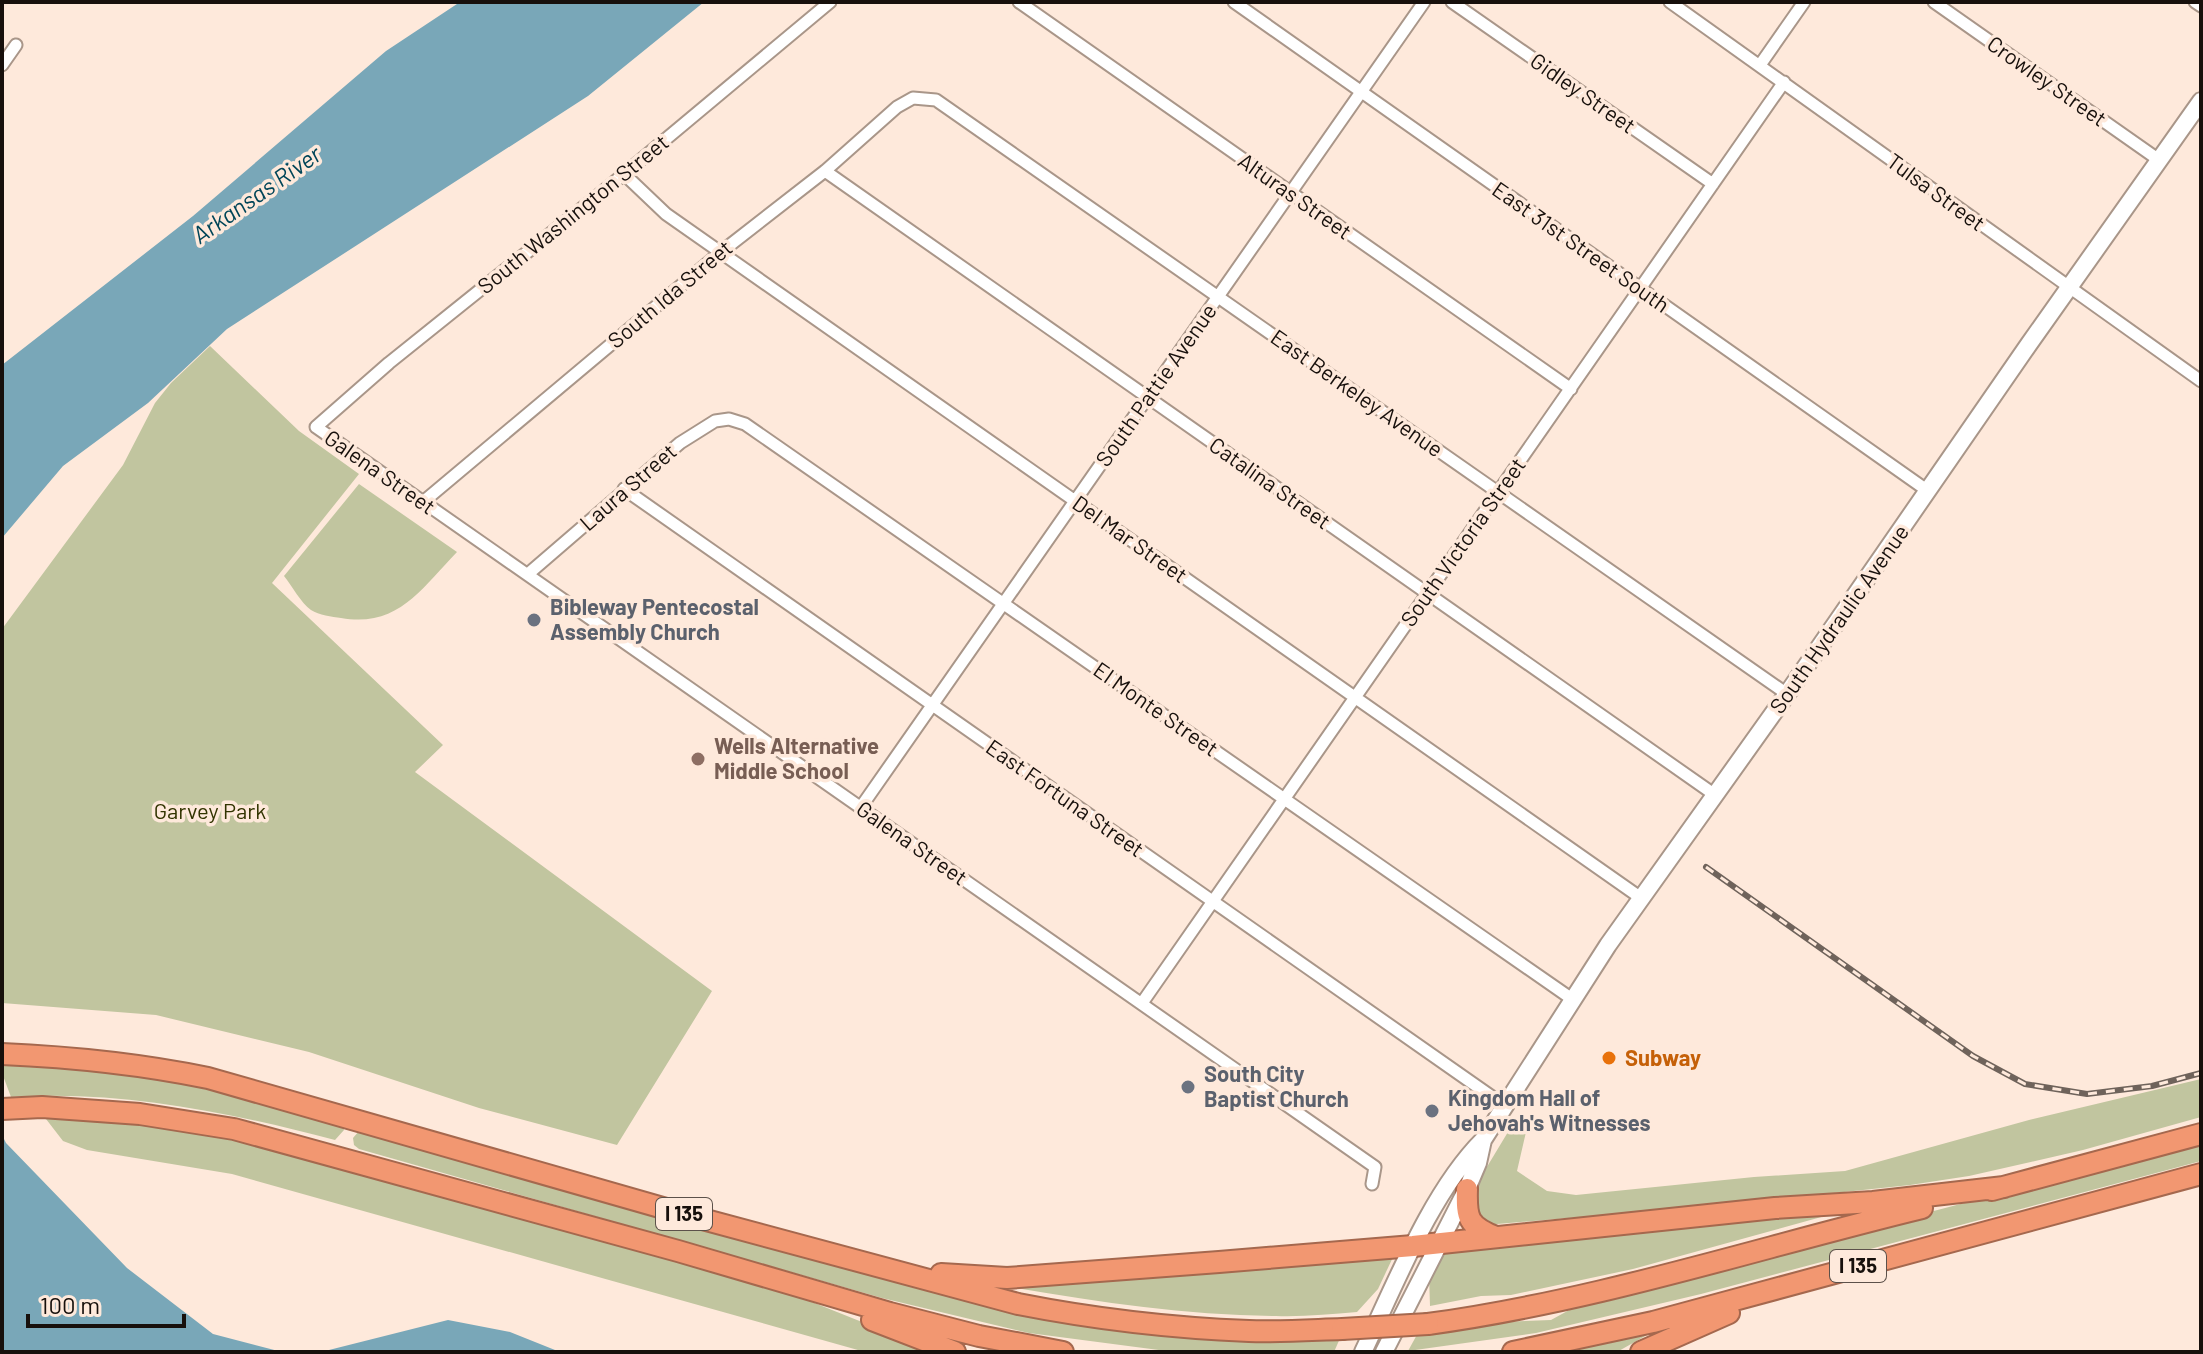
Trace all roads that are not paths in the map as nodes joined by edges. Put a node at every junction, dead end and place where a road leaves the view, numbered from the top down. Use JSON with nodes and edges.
{"nodes":[{"id":1,"x":830,"y":2,"type":"edge"},
{"id":2,"x":1019,"y":2,"type":"edge"},
{"id":3,"x":1234,"y":2,"type":"edge"},
{"id":4,"x":1424,"y":2,"type":"edge"},
{"id":5,"x":1452,"y":2,"type":"edge"},
{"id":6,"x":1670,"y":2,"type":"edge"},
{"id":7,"x":1804,"y":2,"type":"edge"},
{"id":8,"x":1934,"y":2,"type":"edge"},
{"id":9,"x":2195,"y":2,"type":"edge"},
{"id":10,"x":2201,"y":6,"type":"edge"},
{"id":11,"x":16,"y":45,"type":"dead end"},
{"id":12,"x":2,"y":65,"type":"edge"},
{"id":13,"x":1760,"y":65,"type":"junction"},
{"id":14,"x":1784,"y":82,"type":"junction"},
{"id":15,"x":1361,"y":91,"type":"junction"},
{"id":16,"x":924,"y":98,"type":"joint"},
{"id":17,"x":2201,"y":101,"type":"edge"},
{"id":18,"x":2159,"y":160,"type":"junction"},
{"id":19,"x":825,"y":171,"type":"junction"},
{"id":20,"x":624,"y":174,"type":"junction"},
{"id":21,"x":1713,"y":184,"type":"junction"},
{"id":22,"x":1290,"y":192,"type":"junction"},
{"id":23,"x":721,"y":252,"type":"junction"},
{"id":24,"x":2068,"y":288,"type":"junction"},
{"id":25,"x":1641,"y":289,"type":"junction"},
{"id":26,"x":1218,"y":295,"type":"junction"},
{"id":27,"x":2201,"y":381,"type":"edge"},
{"id":28,"x":1571,"y":389,"type":"junction"},
{"id":29,"x":1147,"y":397,"type":"junction"},
{"id":30,"x":738,"y":421,"type":"joint"},
{"id":31,"x":316,"y":427,"type":"joint"},
{"id":32,"x":624,"y":489,"type":"junction"},
{"id":33,"x":1928,"y":491,"type":"junction"},
{"id":34,"x":1499,"y":492,"type":"junction"},
{"id":35,"x":1075,"y":500,"type":"junction"},
{"id":36,"x":423,"y":502,"type":"junction"},
{"id":37,"x":528,"y":574,"type":"junction"},
{"id":38,"x":1427,"y":594,"type":"junction"},
{"id":39,"x":1004,"y":602,"type":"junction"},
{"id":40,"x":1787,"y":694,"type":"junction"},
{"id":41,"x":1355,"y":696,"type":"junction"},
{"id":42,"x":932,"y":705,"type":"junction"},
{"id":43,"x":1715,"y":795,"type":"junction"},
{"id":44,"x":1284,"y":798,"type":"junction"},
{"id":45,"x":861,"y":807,"type":"junction"},
{"id":46,"x":1641,"y":898,"type":"junction"},
{"id":47,"x":1213,"y":901,"type":"junction"},
{"id":48,"x":1572,"y":999,"type":"junction"},
{"id":49,"x":1142,"y":1003,"type":"junction"},
{"id":50,"x":2,"y":1054,"type":"edge"},
{"id":51,"x":1505,"y":1106,"type":"junction"},
{"id":52,"x":2,"y":1109,"type":"edge"},
{"id":53,"x":2201,"y":1134,"type":"edge"},
{"id":54,"x":1483,"y":1140,"type":"junction"},
{"id":55,"x":2201,"y":1174,"type":"edge"},
{"id":56,"x":1372,"y":1184,"type":"dead end"},
{"id":57,"x":2004,"y":1187,"type":"junction"},
{"id":58,"x":1467,"y":1189,"type":"junction"},
{"id":59,"x":1496,"y":1237,"type":"junction"},
{"id":60,"x":1437,"y":1243,"type":"junction"},
{"id":61,"x":1413,"y":1246,"type":"junction"},
{"id":62,"x":812,"y":1250,"type":"junction"},
{"id":63,"x":768,"y":1278,"type":"junction"},
{"id":64,"x":1804,"y":1281,"type":"junction"},
{"id":65,"x":955,"y":1352,"type":"edge"},
{"id":66,"x":1063,"y":1352,"type":"edge"},
{"id":67,"x":1363,"y":1352,"type":"edge"},
{"id":68,"x":1384,"y":1352,"type":"edge"},
{"id":69,"x":1513,"y":1352,"type":"edge"},
{"id":70,"x":1641,"y":1352,"type":"edge"}],
"edges":[{"from":1,"to":20,"type":"street","name":"South Washington Street"},
{"from":2,"to":22,"type":"street","name":"Alturas Street"},
{"from":3,"to":15,"type":"street","name":"East 31st Street South"},
{"from":4,"to":15,"type":"street","name":"South Pattie Avenue"},
{"from":5,"to":21,"type":"street","name":"Gidley Street"},
{"from":6,"to":13,"type":"street","name":"Tulsa Street"},
{"from":7,"to":13,"type":"street"},
{"from":8,"to":18,"type":"street","name":"Crowley Street"},
{"from":9,"to":10,"type":"street"},
{"from":11,"to":12,"type":"street"},
{"from":13,"to":14,"type":"street","name":"Tulsa Street"},
{"from":14,"to":21,"type":"street","name":"South Victoria Street"},
{"from":14,"to":24,"type":"street","name":"Tulsa Street"},
{"from":15,"to":22,"type":"street","name":"South Pattie Avenue"},
{"from":15,"to":25,"type":"street","name":"East 31st Street South"},
{"from":16,"to":19,"type":"street","name":"South Ida Street"},
{"from":16,"to":26,"type":"street","name":"East Berkeley Avenue"},
{"from":17,"to":18,"type":"street","name":"South Hydraulic Avenue"},
{"from":18,"to":24,"type":"street","name":"South Hydraulic Avenue"},
{"from":19,"to":23,"type":"street","name":"South Ida Street"},
{"from":19,"to":29,"type":"street","name":"Catalina Street"},
{"from":20,"to":23,"type":"street","name":"Del Mar Street"},
{"from":20,"to":31,"type":"street","name":"South Washington Street"},
{"from":21,"to":25,"type":"street","name":"South Victoria Street"},
{"from":22,"to":26,"type":"street","name":"South Pattie Avenue"},
{"from":22,"to":28,"type":"street","name":"Alturas Street"},
{"from":23,"to":35,"type":"street","name":"Del Mar Street"},
{"from":23,"to":36,"type":"street","name":"South Ida Street"},
{"from":24,"to":27,"type":"street","name":"Tulsa Street"},
{"from":24,"to":33,"type":"street","name":"South Hydraulic Avenue"},
{"from":25,"to":28,"type":"street","name":"South Victoria Street"},
{"from":25,"to":33,"type":"street","name":"East 31st Street South"},
{"from":26,"to":29,"type":"street","name":"South Pattie Avenue"},
{"from":26,"to":34,"type":"street","name":"East Berkeley Avenue"},
{"from":28,"to":34,"type":"street","name":"South Victoria Street"},
{"from":29,"to":35,"type":"street","name":"South Pattie Avenue"},
{"from":29,"to":38,"type":"street","name":"Catalina Street"},
{"from":30,"to":32,"type":"street","name":"Laura Street"},
{"from":30,"to":39,"type":"street","name":"El Monte Street"},
{"from":31,"to":36,"type":"street","name":"Galena Street"},
{"from":32,"to":37,"type":"street","name":"Laura Street"},
{"from":32,"to":42,"type":"street","name":"East Fortuna Street"},
{"from":33,"to":40,"type":"street","name":"South Hydraulic Avenue"},
{"from":34,"to":38,"type":"street","name":"South Victoria Street"},
{"from":34,"to":40,"type":"street","name":"East Berkeley Avenue"},
{"from":35,"to":39,"type":"street","name":"South Pattie Avenue"},
{"from":35,"to":41,"type":"street","name":"Del Mar Street"},
{"from":36,"to":37,"type":"street","name":"Galena Street"},
{"from":37,"to":45,"type":"street","name":"Galena Street"},
{"from":38,"to":41,"type":"street","name":"South Victoria Street"},
{"from":38,"to":43,"type":"street","name":"Catalina Street"},
{"from":39,"to":42,"type":"street","name":"South Pattie Avenue"},
{"from":39,"to":44,"type":"street","name":"El Monte Street"},
{"from":40,"to":43,"type":"street","name":"South Hydraulic Avenue"},
{"from":41,"to":44,"type":"street","name":"South Victoria Street"},
{"from":41,"to":46,"type":"street","name":"Del Mar Street"},
{"from":42,"to":45,"type":"street","name":"South Pattie Avenue"},
{"from":42,"to":47,"type":"street","name":"East Fortuna Street"},
{"from":43,"to":46,"type":"street","name":"South Hydraulic Avenue"},
{"from":44,"to":47,"type":"street","name":"South Victoria Street"},
{"from":44,"to":48,"type":"street","name":"El Monte Street"},
{"from":45,"to":49,"type":"street","name":"Galena Street"},
{"from":46,"to":48,"type":"street","name":"South Hydraulic Avenue"},
{"from":47,"to":49,"type":"street","name":"South Victoria Street"},
{"from":47,"to":51,"type":"street","name":"East Fortuna Street"},
{"from":48,"to":51,"type":"street","name":"South Hydraulic Avenue"},
{"from":49,"to":56,"type":"street","name":"Galena Street"},
{"from":50,"to":62,"type":"highway","number":"I 135"},
{"from":51,"to":54,"type":"street","name":"South Hydraulic Avenue"},
{"from":52,"to":63,"type":"highway","number":"I 135"},
{"from":53,"to":57,"type":"highway","number":"I 135"},
{"from":54,"to":58,"type":"street","name":"South Hydraulic Avenue"},
{"from":54,"to":61,"type":"street","name":"South Hydraulic Avenue"},
{"from":55,"to":64,"type":"highway","number":"I 135"},
{"from":57,"to":59,"type":"highway"},
{"from":57,"to":62,"type":"highway","number":"I 135","bridge":true},
{"from":58,"to":59,"type":"highway"},
{"from":58,"to":60,"type":"street","name":"South Hydraulic Avenue"},
{"from":59,"to":60,"type":"highway"},
{"from":60,"to":61,"type":"highway"},
{"from":60,"to":68,"type":"street","name":"South Hydraulic Avenue"},
{"from":61,"to":62,"type":"highway"},
{"from":61,"to":67,"type":"street","name":"South Hydraulic Avenue"},
{"from":63,"to":65,"type":"highway"},
{"from":63,"to":66,"type":"highway","number":"I 135"},
{"from":64,"to":69,"type":"highway","number":"I 135"},
{"from":64,"to":70,"type":"highway"}]}
